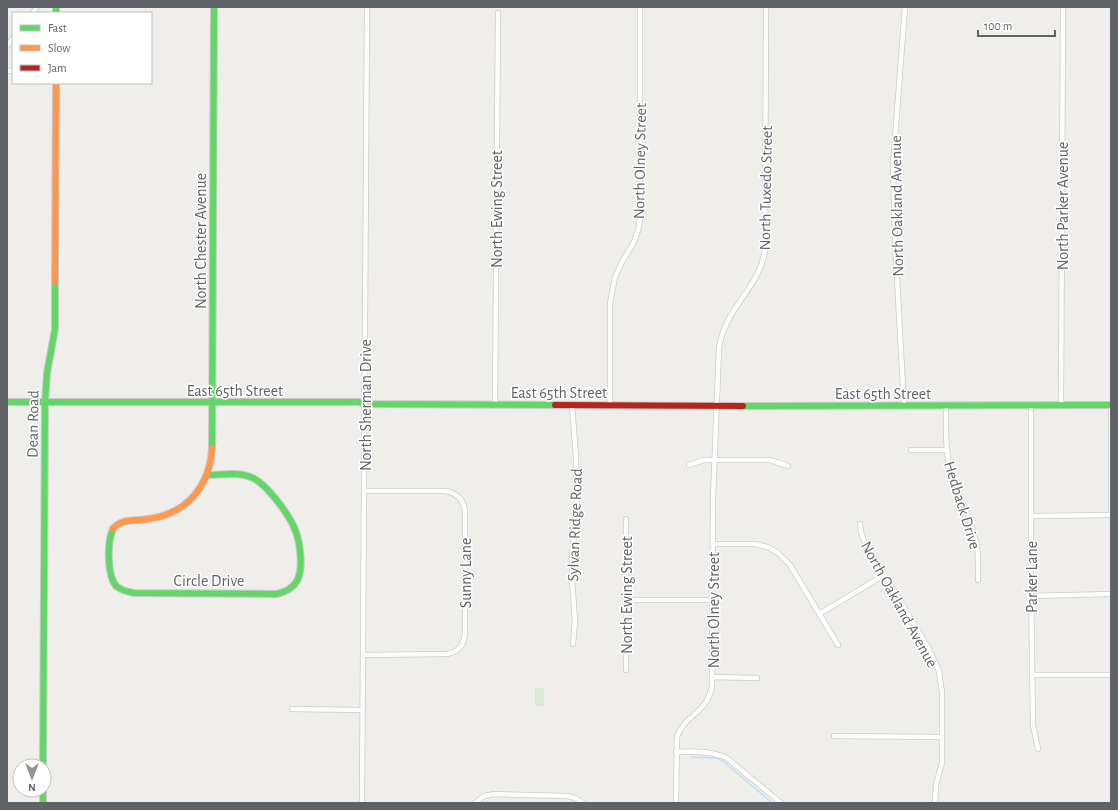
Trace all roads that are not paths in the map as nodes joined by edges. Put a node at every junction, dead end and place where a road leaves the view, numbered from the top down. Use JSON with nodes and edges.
{"nodes":[{"id":1,"x":214,"y":7,"type":"edge"},
{"id":2,"x":367,"y":7,"type":"edge"},
{"id":3,"x":640,"y":7,"type":"edge"},
{"id":4,"x":766,"y":7,"type":"edge"},
{"id":5,"x":905,"y":7,"type":"edge"},
{"id":6,"x":1063,"y":7,"type":"edge"},
{"id":7,"x":498,"y":13,"type":"dead end"},
{"id":8,"x":56,"y":84,"type":"edge"},
{"id":9,"x":7,"y":402,"type":"edge"},
{"id":10,"x":45,"y":402,"type":"junction"},
{"id":11,"x":212,"y":403,"type":"junction"},
{"id":12,"x":365,"y":403,"type":"junction"},
{"id":13,"x":495,"y":405,"type":"junction"},
{"id":14,"x":572,"y":405,"type":"junction"},
{"id":15,"x":610,"y":405,"type":"junction"},
{"id":16,"x":717,"y":405,"type":"junction"},
{"id":17,"x":1111,"y":405,"type":"edge"},
{"id":18,"x":904,"y":406,"type":"junction"},
{"id":19,"x":946,"y":406,"type":"junction"},
{"id":20,"x":1031,"y":406,"type":"junction"},
{"id":21,"x":1061,"y":406,"type":"junction"},
{"id":22,"x":911,"y":450,"type":"dead end"},
{"id":23,"x":947,"y":450,"type":"junction"},
{"id":24,"x":715,"y":460,"type":"junction"},
{"id":25,"x":689,"y":465,"type":"dead end"},
{"id":26,"x":788,"y":466,"type":"dead end"},
{"id":27,"x":207,"y":474,"type":"junction"},
{"id":28,"x":364,"y":491,"type":"junction"},
{"id":29,"x":1111,"y":515,"type":"edge"},
{"id":30,"x":1031,"y":516,"type":"junction"},
{"id":31,"x":626,"y":519,"type":"dead end"},
{"id":32,"x":860,"y":524,"type":"dead end"},
{"id":33,"x":713,"y":544,"type":"junction"},
{"id":34,"x":884,"y":575,"type":"junction"},
{"id":35,"x":978,"y":580,"type":"dead end"},
{"id":36,"x":125,"y":591,"type":"joint"},
{"id":37,"x":1111,"y":594,"type":"edge"},
{"id":38,"x":1031,"y":596,"type":"junction"},
{"id":39,"x":626,"y":600,"type":"junction"},
{"id":40,"x":713,"y":600,"type":"junction"},
{"id":41,"x":819,"y":614,"type":"junction"},
{"id":42,"x":572,"y":644,"type":"dead end"},
{"id":43,"x":838,"y":645,"type":"dead end"},
{"id":44,"x":364,"y":655,"type":"junction"},
{"id":45,"x":626,"y":670,"type":"dead end"},
{"id":46,"x":1111,"y":674,"type":"edge"},
{"id":47,"x":1032,"y":675,"type":"junction"},
{"id":48,"x":712,"y":677,"type":"junction"},
{"id":49,"x":757,"y":678,"type":"dead end"},
{"id":50,"x":292,"y":709,"type":"dead end"},
{"id":51,"x":363,"y":710,"type":"junction"},
{"id":52,"x":834,"y":736,"type":"dead end"},
{"id":53,"x":942,"y":738,"type":"junction"},
{"id":54,"x":1038,"y":748,"type":"dead end"},
{"id":55,"x":676,"y":752,"type":"junction"},
{"id":56,"x":43,"y":758,"type":"edge"},
{"id":57,"x":778,"y":802,"type":"edge"},
{"id":58,"x":362,"y":803,"type":"edge"},
{"id":59,"x":474,"y":803,"type":"edge"},
{"id":60,"x":583,"y":803,"type":"edge"},
{"id":61,"x":676,"y":803,"type":"edge"},
{"id":62,"x":935,"y":803,"type":"edge"}],
"edges":[{"from":1,"to":11,"type":"street","name":"North Chester Avenue"},
{"from":2,"to":12,"type":"street","name":"North Sherman Drive"},
{"from":3,"to":15,"type":"street","name":"North Olney Street"},
{"from":4,"to":16,"type":"street","name":"North Tuxedo Street"},
{"from":5,"to":18,"type":"street","name":"North Oakland Avenue"},
{"from":6,"to":21,"type":"street","name":"North Parker Avenue"},
{"from":7,"to":13,"type":"street","name":"North Ewing Street"},
{"from":8,"to":10,"type":"street","name":"Dean Road"},
{"from":9,"to":10,"type":"street","name":"East 65th Street"},
{"from":10,"to":11,"type":"street","name":"East 65th Street"},
{"from":10,"to":56,"type":"street","name":"Dean Road"},
{"from":11,"to":12,"type":"street","name":"East 65th Street"},
{"from":11,"to":27,"type":"street","name":"North Chester Avenue"},
{"from":12,"to":13,"type":"street","name":"East 65th Street"},
{"from":12,"to":28,"type":"street","name":"North Sherman Drive"},
{"from":13,"to":14,"type":"street","name":"East 65th Street"},
{"from":14,"to":15,"type":"street","name":"East 65th Street"},
{"from":14,"to":42,"type":"street","name":"Sylvan Ridge Road"},
{"from":15,"to":16,"type":"street","name":"East 65th Street"},
{"from":16,"to":18,"type":"street","name":"East 65th Street"},
{"from":16,"to":24,"type":"street","name":"North Olney Street"},
{"from":17,"to":21,"type":"street","name":"East 65th Street"},
{"from":17,"to":29,"type":"street"},
{"from":18,"to":19,"type":"street","name":"East 65th Street"},
{"from":19,"to":20,"type":"street","name":"East 65th Street"},
{"from":19,"to":23,"type":"street","name":"Hedback Drive"},
{"from":20,"to":21,"type":"street","name":"East 65th Street"},
{"from":20,"to":30,"type":"street","name":"Parker Lane"},
{"from":22,"to":23,"type":"street"},
{"from":23,"to":35,"type":"street","name":"Hedback Drive"},
{"from":24,"to":25,"type":"street"},
{"from":24,"to":26,"type":"street"},
{"from":24,"to":33,"type":"street","name":"North Olney Street"},
{"from":27,"to":36,"type":"street","name":"North Chester Avenue"},
{"from":27,"to":36,"type":"street","name":"Circle Drive"},
{"from":28,"to":44,"type":"street","name":"North Sherman Drive"},
{"from":28,"to":44,"type":"street","name":"Sunny Lane"},
{"from":29,"to":30,"type":"street"},
{"from":30,"to":38,"type":"street","name":"Parker Lane"},
{"from":31,"to":39,"type":"street","name":"North Ewing Street"},
{"from":32,"to":34,"type":"street","name":"North Oakland Avenue"},
{"from":33,"to":40,"type":"street","name":"North Olney Street"},
{"from":33,"to":41,"type":"street"},
{"from":34,"to":41,"type":"street"},
{"from":34,"to":53,"type":"street","name":"North Oakland Avenue"},
{"from":37,"to":38,"type":"street"},
{"from":38,"to":47,"type":"street","name":"Parker Lane"},
{"from":39,"to":40,"type":"street"},
{"from":39,"to":45,"type":"street","name":"North Ewing Street"},
{"from":40,"to":48,"type":"street","name":"North Olney Street"},
{"from":41,"to":43,"type":"street"},
{"from":44,"to":51,"type":"street","name":"North Sherman Drive"},
{"from":46,"to":47,"type":"street"},
{"from":47,"to":54,"type":"street","name":"Parker Lane"},
{"from":48,"to":49,"type":"street"},
{"from":48,"to":55,"type":"street","name":"North Olney Street"},
{"from":50,"to":51,"type":"street"},
{"from":51,"to":58,"type":"street","name":"North Sherman Drive"},
{"from":52,"to":53,"type":"street"},
{"from":53,"to":62,"type":"street","name":"North Oakland Avenue"},
{"from":55,"to":57,"type":"street"},
{"from":55,"to":61,"type":"street","name":"North Olney Street"},
{"from":59,"to":60,"type":"street"}]}
